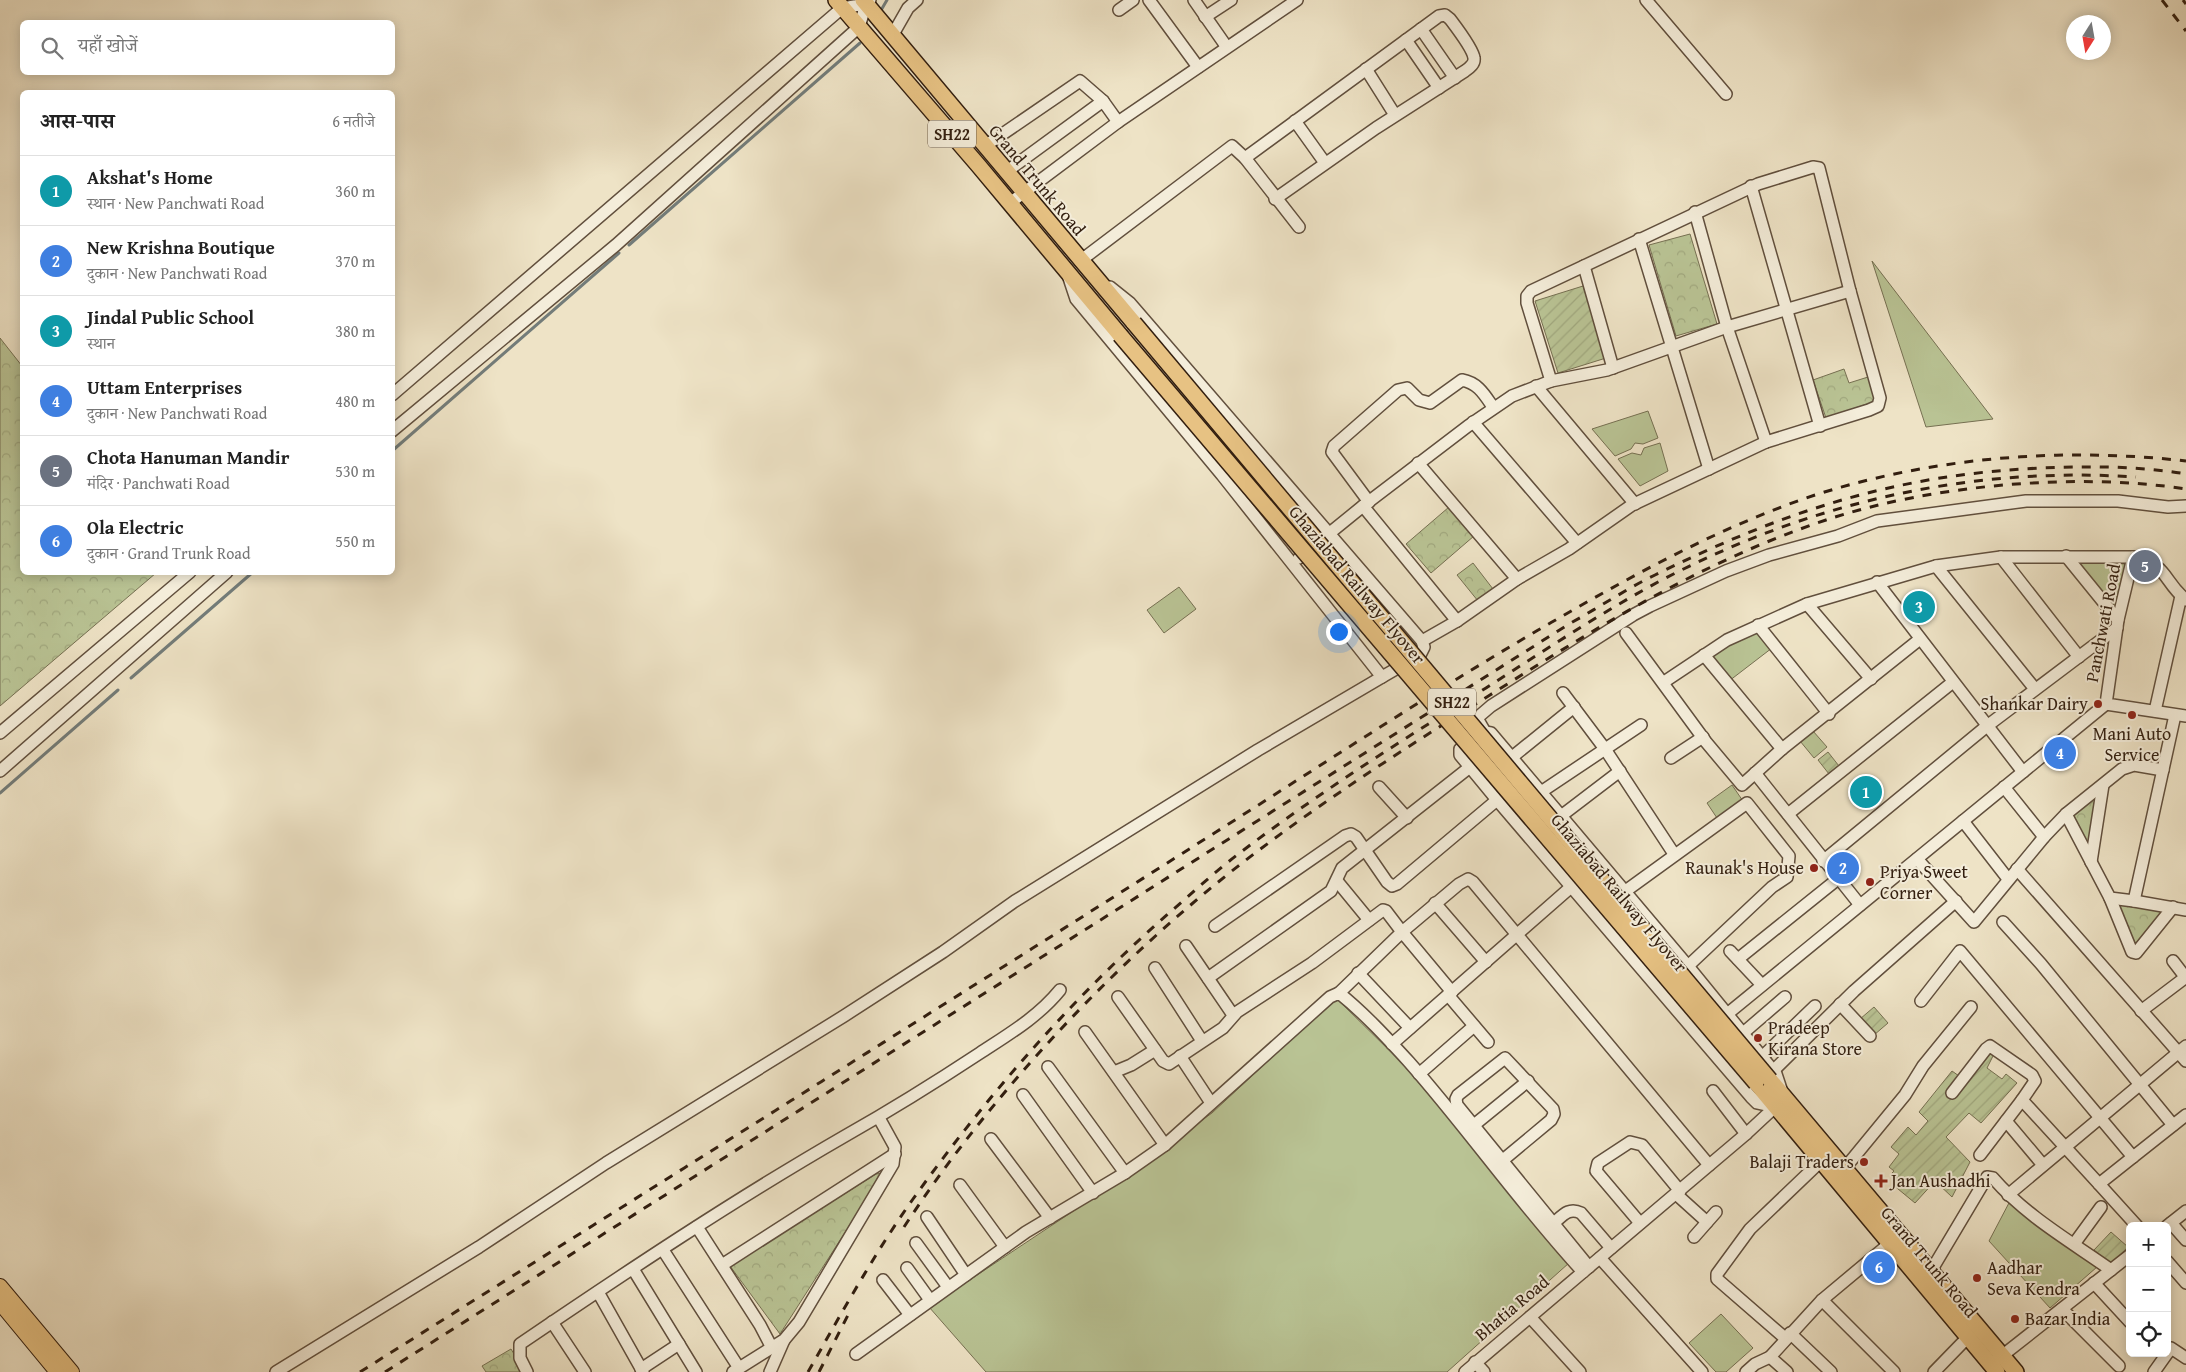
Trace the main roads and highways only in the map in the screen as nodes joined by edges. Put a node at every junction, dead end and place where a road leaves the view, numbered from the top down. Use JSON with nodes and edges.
{"nodes":[{"id":1,"x":866,"y":1,"type":"edge"},
{"id":2,"x":839,"y":4,"type":"edge"},
{"id":3,"x":1084,"y":265,"type":"joint"},
{"id":4,"x":1065,"y":269,"type":"joint"},
{"id":5,"x":1766,"y":1078,"type":"junction"},
{"id":6,"x":1779,"y":1102,"type":"junction"},
{"id":7,"x":1895,"y":1239,"type":"junction"},
{"id":8,"x":0,"y":1286,"type":"edge"},
{"id":9,"x":9,"y":1308,"type":"edge"},
{"id":10,"x":1997,"y":1364,"type":"edge"},
{"id":11,"x":57,"y":1372,"type":"edge"},
{"id":12,"x":72,"y":1372,"type":"edge"},
{"id":13,"x":2016,"y":1372,"type":"edge"}],
"edges":[{"from":1,"to":3,"type":"highway","name":"Grand Trunk Road","number":"SH22"},
{"from":2,"to":4,"type":"highway","name":"Grand Trunk Road","number":"SH22"},
{"from":3,"to":5,"type":"highway","name":"Ghaziabad Railway Flyover","number":"SH22","bridge":true},
{"from":4,"to":5,"type":"highway","name":"Ghaziabad Railway Flyover","number":"SH22","bridge":true},
{"from":5,"to":6,"type":"highway","name":"Ghaziabad Railway Flyover","number":"SH22"},
{"from":6,"to":7,"type":"highway","name":"Grand Trunk Road","number":"SH22"},
{"from":6,"to":7,"type":"highway","name":"Grand Trunk Road","number":"SH22"},
{"from":7,"to":10,"type":"highway","name":"Grand Trunk Road","number":"SH22"},
{"from":7,"to":10,"type":"highway","name":"Grand Trunk Road","number":"SH22"},
{"from":8,"to":9,"type":"main road"},
{"from":9,"to":11,"type":"main road"},
{"from":9,"to":12,"type":"main road"},
{"from":10,"to":13,"type":"highway","name":"Grand Trunk Road","number":"SH22"}]}
